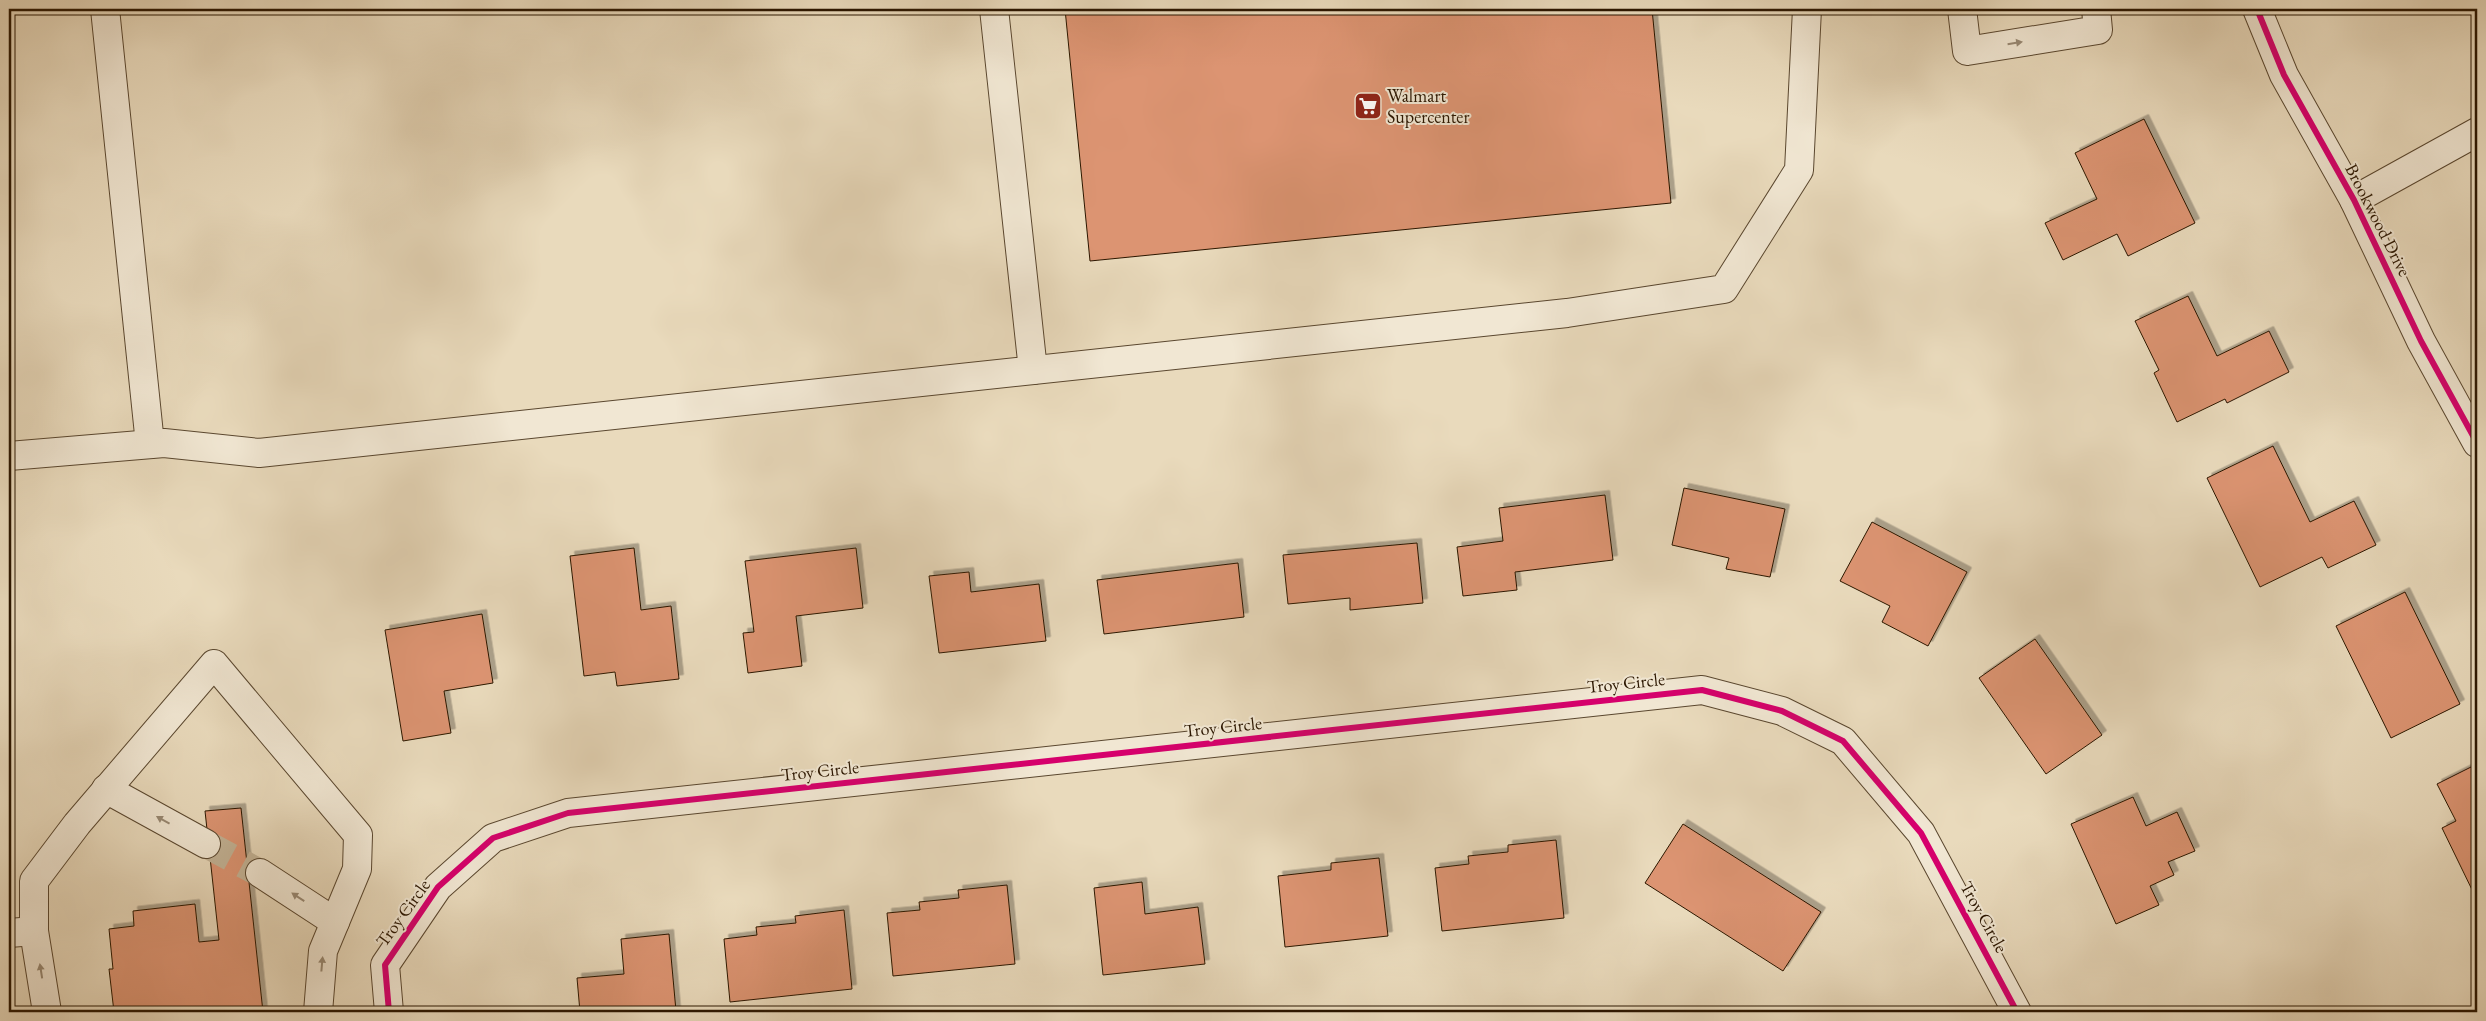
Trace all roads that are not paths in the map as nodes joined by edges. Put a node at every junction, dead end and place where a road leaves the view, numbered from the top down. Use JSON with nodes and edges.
{"nodes":[{"id":1,"x":105,"y":9,"type":"edge"},
{"id":2,"x":994,"y":9,"type":"edge"},
{"id":3,"x":1806,"y":9,"type":"edge"},
{"id":4,"x":1962,"y":9,"type":"edge"},
{"id":5,"x":2096,"y":9,"type":"edge"},
{"id":6,"x":2257,"y":9,"type":"edge"},
{"id":7,"x":2477,"y":132,"type":"edge"},
{"id":8,"x":2354,"y":200,"type":"junction"},
{"id":9,"x":1033,"y":370,"type":"junction"},
{"id":10,"x":2477,"y":443,"type":"edge"},
{"id":11,"x":150,"y":444,"type":"junction"},
{"id":12,"x":9,"y":456,"type":"edge"},
{"id":13,"x":106,"y":789,"type":"junction"},
{"id":14,"x":206,"y":844,"type":"tunnel mouth"},
{"id":15,"x":260,"y":873,"type":"tunnel mouth"},
{"id":16,"x":335,"y":922,"type":"junction"},
{"id":17,"x":22,"y":932,"type":"edge"},
{"id":18,"x":47,"y":1012,"type":"edge"},
{"id":19,"x":318,"y":1012,"type":"edge"},
{"id":20,"x":389,"y":1012,"type":"edge"},
{"id":21,"x":2018,"y":1012,"type":"edge"}],
"edges":[{"from":1,"to":11,"type":"street"},
{"from":2,"to":9,"type":"street"},
{"from":3,"to":9,"type":"street"},
{"from":4,"to":5,"type":"street","one_way":true},
{"from":6,"to":8,"type":"street","name":"Brookwood Drive"},
{"from":7,"to":8,"type":"street"},
{"from":8,"to":10,"type":"street","name":"Brookwood Drive"},
{"from":9,"to":11,"type":"street"},
{"from":11,"to":12,"type":"street"},
{"from":14,"to":13,"type":"street","one_way":true},
{"from":13,"to":16,"type":"street"},
{"from":13,"to":17,"type":"street"},
{"from":16,"to":15,"type":"street","one_way":true},
{"from":19,"to":16,"type":"street","one_way":true},
{"from":18,"to":17,"type":"street","one_way":true},
{"from":20,"to":21,"type":"street","name":"Troy Circle"}]}
